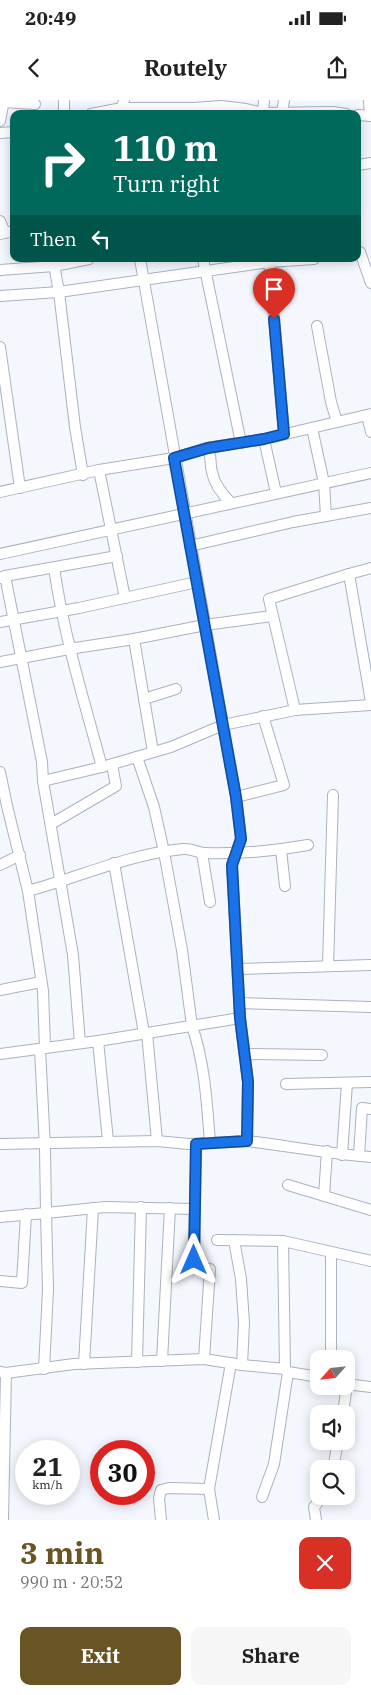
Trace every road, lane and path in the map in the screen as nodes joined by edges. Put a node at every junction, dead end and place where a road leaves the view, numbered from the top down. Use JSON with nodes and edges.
{"nodes":[{"id":1,"x":369,"y":100,"type":"edge"},
{"id":2,"x":3,"y":101,"type":"edge"},
{"id":3,"x":35,"y":106,"type":"edge"},
{"id":4,"x":123,"y":107,"type":"edge"},
{"id":5,"x":194,"y":107,"type":"edge"},
{"id":6,"x":246,"y":108,"type":"edge"},
{"id":7,"x":109,"y":110,"type":"edge"},
{"id":8,"x":222,"y":110,"type":"edge"},
{"id":9,"x":370,"y":116,"type":"edge"},
{"id":10,"x":0,"y":121,"type":"edge"},
{"id":11,"x":0,"y":221,"type":"edge"},
{"id":12,"x":6,"y":233,"type":"edge"},
{"id":13,"x":361,"y":257,"type":"edge"},
{"id":14,"x":54,"y":262,"type":"edge"},
{"id":15,"x":141,"y":262,"type":"edge"},
{"id":16,"x":204,"y":262,"type":"edge"},
{"id":17,"x":263,"y":262,"type":"edge"},
{"id":18,"x":269,"y":262,"type":"edge"},
{"id":19,"x":0,"y":270,"type":"edge"},
{"id":20,"x":206,"y":271,"type":"junction"},
{"id":21,"x":144,"y":280,"type":"junction"},
{"id":22,"x":371,"y":283,"type":"edge"},
{"id":23,"x":59,"y":292,"type":"junction"},
{"id":24,"x":0,"y":296,"type":"edge"},
{"id":25,"x":317,"y":326,"type":"dead end"},
{"id":26,"x":0,"y":347,"type":"edge"},
{"id":27,"x":369,"y":414,"type":"edge"},
{"id":28,"x":338,"y":422,"type":"junction"},
{"id":29,"x":312,"y":428,"type":"junction"},
{"id":30,"x":371,"y":432,"type":"edge"},
{"id":31,"x":284,"y":434,"type":"junction"},
{"id":32,"x":264,"y":439,"type":"junction"},
{"id":33,"x":240,"y":442,"type":"junction"},
{"id":34,"x":208,"y":448,"type":"junction"},
{"id":35,"x":174,"y":458,"type":"junction"},
{"id":36,"x":99,"y":470,"type":"junction"},
{"id":37,"x":371,"y":473,"type":"edge"},
{"id":38,"x":83,"y":475,"type":"junction"},
{"id":39,"x":324,"y":484,"type":"junction"},
{"id":40,"x":20,"y":488,"type":"junction"},
{"id":41,"x":0,"y":492,"type":"edge"},
{"id":42,"x":276,"y":493,"type":"junction"},
{"id":43,"x":231,"y":503,"type":"junction"},
{"id":44,"x":371,"y":508,"type":"edge"},
{"id":45,"x":184,"y":513,"type":"junction"},
{"id":46,"x":326,"y":516,"type":"junction"},
{"id":47,"x":112,"y":530,"type":"junction"},
{"id":48,"x":190,"y":546,"type":"junction"},
{"id":49,"x":0,"y":554,"type":"edge"},
{"id":50,"x":117,"y":556,"type":"junction"},
{"id":51,"x":54,"y":568,"type":"junction"},
{"id":52,"x":371,"y":568,"type":"edge"},
{"id":53,"x":349,"y":574,"type":"junction"},
{"id":54,"x":3,"y":577,"type":"edge"},
{"id":55,"x":197,"y":582,"type":"junction"},
{"id":56,"x":125,"y":598,"type":"junction"},
{"id":57,"x":60,"y":611,"type":"junction"},
{"id":58,"x":272,"y":616,"type":"junction"},
{"id":59,"x":15,"y":620,"type":"junction"},
{"id":60,"x":0,"y":622,"type":"edge"},
{"id":61,"x":205,"y":625,"type":"junction"},
{"id":62,"x":134,"y":639,"type":"junction"},
{"id":63,"x":69,"y":649,"type":"junction"},
{"id":64,"x":22,"y":659,"type":"junction"},
{"id":65,"x":367,"y":659,"type":"edge"},
{"id":66,"x":0,"y":662,"type":"edge"},
{"id":67,"x":176,"y":689,"type":"dead end"},
{"id":68,"x":144,"y":699,"type":"junction"},
{"id":69,"x":371,"y":704,"type":"edge"},
{"id":70,"x":295,"y":710,"type":"junction"},
{"id":71,"x":263,"y":716,"type":"junction"},
{"id":72,"x":223,"y":725,"type":"junction"},
{"id":73,"x":154,"y":752,"type":"junction"},
{"id":74,"x":137,"y":757,"type":"junction"},
{"id":75,"x":107,"y":766,"type":"junction"},
{"id":76,"x":0,"y":772,"type":"edge"},
{"id":77,"x":43,"y":781,"type":"junction"},
{"id":78,"x":333,"y":795,"type":"dead end"},
{"id":79,"x":236,"y":797,"type":"junction"},
{"id":80,"x":3,"y":808,"type":"edge"},
{"id":81,"x":51,"y":824,"type":"junction"},
{"id":82,"x":308,"y":845,"type":"dead end"},
{"id":83,"x":281,"y":850,"type":"junction"},
{"id":84,"x":164,"y":852,"type":"junction"},
{"id":85,"x":236,"y":852,"type":"junction"},
{"id":86,"x":202,"y":853,"type":"junction"},
{"id":87,"x":20,"y":855,"type":"junction"},
{"id":88,"x":114,"y":863,"type":"junction"},
{"id":89,"x":0,"y":865,"type":"edge"},
{"id":90,"x":61,"y":882,"type":"junction"},
{"id":91,"x":285,"y":886,"type":"dead end"},
{"id":92,"x":28,"y":891,"type":"junction"},
{"id":93,"x":210,"y":902,"type":"dead end"},
{"id":94,"x":371,"y":965,"type":"edge"},
{"id":95,"x":328,"y":966,"type":"junction"},
{"id":96,"x":238,"y":968,"type":"junction"},
{"id":97,"x":41,"y":982,"type":"junction"},
{"id":98,"x":0,"y":990,"type":"edge"},
{"id":99,"x":240,"y":1003,"type":"junction"},
{"id":100,"x":371,"y":1007,"type":"edge"},
{"id":101,"x":240,"y":1018,"type":"junction"},
{"id":102,"x":192,"y":1026,"type":"junction"},
{"id":103,"x":146,"y":1033,"type":"junction"},
{"id":104,"x":98,"y":1041,"type":"junction"},
{"id":105,"x":80,"y":1043,"type":"junction"},
{"id":106,"x":43,"y":1049,"type":"junction"},
{"id":107,"x":0,"y":1054,"type":"edge"},
{"id":108,"x":245,"y":1054,"type":"junction"},
{"id":109,"x":322,"y":1055,"type":"dead end"},
{"id":110,"x":371,"y":1082,"type":"edge"},
{"id":111,"x":347,"y":1083,"type":"junction"},
{"id":112,"x":286,"y":1084,"type":"dead end"},
{"id":113,"x":371,"y":1109,"type":"edge"},
{"id":114,"x":158,"y":1140,"type":"junction"},
{"id":115,"x":108,"y":1141,"type":"junction"},
{"id":116,"x":247,"y":1141,"type":"junction"},
{"id":117,"x":210,"y":1143,"type":"junction"},
{"id":118,"x":0,"y":1144,"type":"edge"},
{"id":119,"x":45,"y":1144,"type":"junction"},
{"id":120,"x":196,"y":1144,"type":"junction"},
{"id":121,"x":327,"y":1151,"type":"junction"},
{"id":122,"x":342,"y":1155,"type":"junction"},
{"id":123,"x":359,"y":1156,"type":"junction"},
{"id":124,"x":371,"y":1157,"type":"edge"},
{"id":125,"x":288,"y":1186,"type":"dead end"},
{"id":126,"x":324,"y":1196,"type":"junction"},
{"id":127,"x":141,"y":1207,"type":"junction"},
{"id":128,"x":92,"y":1208,"type":"junction"},
{"id":129,"x":170,"y":1208,"type":"junction"},
{"id":130,"x":193,"y":1209,"type":"junction"},
{"id":131,"x":371,"y":1210,"type":"edge"},
{"id":132,"x":46,"y":1213,"type":"junction"},
{"id":133,"x":26,"y":1214,"type":"junction"},
{"id":134,"x":0,"y":1216,"type":"edge"},
{"id":135,"x":217,"y":1240,"type":"dead end"},
{"id":136,"x":234,"y":1240,"type":"junction"},
{"id":137,"x":283,"y":1240,"type":"junction"},
{"id":138,"x":331,"y":1252,"type":"junction"},
{"id":139,"x":194,"y":1260,"type":"dead end"},
{"id":140,"x":371,"y":1261,"type":"edge"},
{"id":141,"x":210,"y":1269,"type":"dead end"},
{"id":142,"x":0,"y":1281,"type":"edge"},
{"id":143,"x":331,"y":1350,"type":"edge"},
{"id":144,"x":204,"y":1359,"type":"junction"},
{"id":145,"x":162,"y":1361,"type":"junction"},
{"id":146,"x":137,"y":1362,"type":"junction"},
{"id":147,"x":231,"y":1363,"type":"junction"},
{"id":148,"x":84,"y":1364,"type":"junction"},
{"id":149,"x":242,"y":1365,"type":"junction"},
{"id":150,"x":44,"y":1369,"type":"junction"},
{"id":151,"x":287,"y":1370,"type":"junction"},
{"id":152,"x":3,"y":1373,"type":"edge"},
{"id":153,"x":310,"y":1374,"type":"edge"},
{"id":154,"x":355,"y":1385,"type":"edge"},
{"id":155,"x":371,"y":1388,"type":"edge"},
{"id":156,"x":209,"y":1489,"type":"junction"},
{"id":157,"x":262,"y":1497,"type":"dead end"},
{"id":158,"x":316,"y":1505,"type":"edge"},
{"id":159,"x":3,"y":1520,"type":"edge"},
{"id":160,"x":161,"y":1520,"type":"edge"},
{"id":161,"x":214,"y":1520,"type":"edge"},
{"id":162,"x":316,"y":1520,"type":"edge"}],
"edges":[{"from":1,"to":9,"type":"street"},
{"from":2,"to":3,"type":"street"},
{"from":2,"to":10,"type":"street"},
{"from":4,"to":5,"type":"street"},
{"from":4,"to":7,"type":"street"},
{"from":5,"to":8,"type":"street"},
{"from":6,"to":8,"type":"street"},
{"from":11,"to":12,"type":"street"},
{"from":13,"to":22,"type":"street"},
{"from":14,"to":19,"type":"street"},
{"from":14,"to":23,"type":"street"},
{"from":15,"to":21,"type":"street"},
{"from":16,"to":20,"type":"street"},
{"from":17,"to":20,"type":"street"},
{"from":18,"to":31,"type":"street"},
{"from":20,"to":21,"type":"street"},
{"from":20,"to":33,"type":"street"},
{"from":21,"to":23,"type":"street"},
{"from":21,"to":35,"type":"street"},
{"from":23,"to":24,"type":"street"},
{"from":23,"to":38,"type":"street"},
{"from":25,"to":28,"type":"street"},
{"from":26,"to":40,"type":"street"},
{"from":27,"to":28,"type":"street"},
{"from":27,"to":30,"type":"street"},
{"from":28,"to":29,"type":"street"},
{"from":29,"to":31,"type":"street"},
{"from":29,"to":39,"type":"street"},
{"from":31,"to":32,"type":"street"},
{"from":32,"to":33,"type":"street"},
{"from":32,"to":42,"type":"street"},
{"from":33,"to":34,"type":"street"},
{"from":34,"to":35,"type":"street"},
{"from":34,"to":43,"type":"street"},
{"from":35,"to":36,"type":"street"},
{"from":35,"to":45,"type":"street"},
{"from":36,"to":38,"type":"street"},
{"from":36,"to":47,"type":"street"},
{"from":37,"to":39,"type":"street"},
{"from":38,"to":40,"type":"street"},
{"from":39,"to":42,"type":"street"},
{"from":39,"to":46,"type":"street"},
{"from":40,"to":41,"type":"street"},
{"from":42,"to":43,"type":"street"},
{"from":43,"to":45,"type":"street"},
{"from":44,"to":46,"type":"street"},
{"from":45,"to":47,"type":"street"},
{"from":45,"to":48,"type":"street"},
{"from":46,"to":48,"type":"street"},
{"from":47,"to":49,"type":"street"},
{"from":47,"to":50,"type":"street"},
{"from":48,"to":55,"type":"street"},
{"from":50,"to":51,"type":"street"},
{"from":50,"to":56,"type":"street"},
{"from":51,"to":54,"type":"street"},
{"from":51,"to":57,"type":"street"},
{"from":52,"to":53,"type":"street"},
{"from":53,"to":58,"type":"street"},
{"from":53,"to":65,"type":"street"},
{"from":54,"to":59,"type":"street"},
{"from":55,"to":56,"type":"street"},
{"from":55,"to":61,"type":"street"},
{"from":56,"to":57,"type":"street"},
{"from":57,"to":59,"type":"street"},
{"from":57,"to":63,"type":"street"},
{"from":58,"to":61,"type":"street"},
{"from":58,"to":70,"type":"street"},
{"from":59,"to":60,"type":"street"},
{"from":59,"to":64,"type":"street"},
{"from":61,"to":62,"type":"street"},
{"from":61,"to":72,"type":"street"},
{"from":62,"to":63,"type":"street"},
{"from":62,"to":68,"type":"street"},
{"from":63,"to":64,"type":"street"},
{"from":63,"to":75,"type":"street"},
{"from":64,"to":66,"type":"street"},
{"from":64,"to":77,"type":"street"},
{"from":65,"to":69,"type":"street"},
{"from":67,"to":68,"type":"street"},
{"from":68,"to":73,"type":"street"},
{"from":69,"to":70,"type":"street"},
{"from":70,"to":71,"type":"street"},
{"from":71,"to":72,"type":"street"},
{"from":71,"to":79,"type":"street"},
{"from":72,"to":73,"type":"street"},
{"from":72,"to":79,"type":"street"},
{"from":73,"to":74,"type":"street"},
{"from":74,"to":75,"type":"street"},
{"from":74,"to":84,"type":"street"},
{"from":75,"to":77,"type":"street"},
{"from":75,"to":81,"type":"street"},
{"from":76,"to":80,"type":"street"},
{"from":77,"to":81,"type":"street"},
{"from":78,"to":95,"type":"street"},
{"from":79,"to":85,"type":"street"},
{"from":80,"to":87,"type":"street"},
{"from":81,"to":90,"type":"street"},
{"from":82,"to":83,"type":"street"},
{"from":83,"to":85,"type":"street"},
{"from":83,"to":91,"type":"street"},
{"from":84,"to":86,"type":"street"},
{"from":84,"to":88,"type":"street"},
{"from":84,"to":102,"type":"street"},
{"from":85,"to":86,"type":"street"},
{"from":85,"to":96,"type":"street"},
{"from":86,"to":93,"type":"street"},
{"from":87,"to":89,"type":"street"},
{"from":87,"to":92,"type":"street"},
{"from":88,"to":90,"type":"street"},
{"from":88,"to":103,"type":"street"},
{"from":90,"to":92,"type":"street"},
{"from":90,"to":105,"type":"street"},
{"from":92,"to":97,"type":"street"},
{"from":94,"to":95,"type":"street"},
{"from":95,"to":96,"type":"street"},
{"from":96,"to":99,"type":"street"},
{"from":97,"to":98,"type":"street"},
{"from":97,"to":106,"type":"street"},
{"from":99,"to":100,"type":"street"},
{"from":99,"to":101,"type":"street"},
{"from":101,"to":102,"type":"street"},
{"from":101,"to":108,"type":"street"},
{"from":102,"to":103,"type":"street"},
{"from":102,"to":117,"type":"street"},
{"from":103,"to":104,"type":"street"},
{"from":103,"to":114,"type":"street"},
{"from":104,"to":105,"type":"street"},
{"from":104,"to":115,"type":"street"},
{"from":105,"to":106,"type":"street"},
{"from":106,"to":107,"type":"street"},
{"from":106,"to":119,"type":"street"},
{"from":108,"to":109,"type":"street"},
{"from":108,"to":116,"type":"street"},
{"from":110,"to":111,"type":"street"},
{"from":111,"to":112,"type":"street"},
{"from":111,"to":122,"type":"street"},
{"from":113,"to":123,"type":"street"},
{"from":114,"to":115,"type":"street"},
{"from":114,"to":120,"type":"street"},
{"from":115,"to":119,"type":"street"},
{"from":116,"to":117,"type":"street"},
{"from":116,"to":121,"type":"street"},
{"from":117,"to":120,"type":"street"},
{"from":118,"to":119,"type":"street"},
{"from":119,"to":132,"type":"street"},
{"from":120,"to":130,"type":"street"},
{"from":121,"to":122,"type":"street"},
{"from":121,"to":126,"type":"street"},
{"from":122,"to":123,"type":"street"},
{"from":123,"to":124,"type":"street"},
{"from":125,"to":126,"type":"street"},
{"from":126,"to":131,"type":"street"},
{"from":127,"to":128,"type":"street"},
{"from":127,"to":129,"type":"street"},
{"from":127,"to":146,"type":"street"},
{"from":128,"to":132,"type":"street"},
{"from":128,"to":148,"type":"street"},
{"from":129,"to":130,"type":"street"},
{"from":129,"to":145,"type":"street"},
{"from":130,"to":139,"type":"street"},
{"from":132,"to":133,"type":"street"},
{"from":132,"to":150,"type":"street"},
{"from":133,"to":134,"type":"street"},
{"from":133,"to":142,"type":"street"},
{"from":135,"to":136,"type":"street"},
{"from":136,"to":137,"type":"street"},
{"from":136,"to":149,"type":"street"},
{"from":137,"to":138,"type":"street"},
{"from":137,"to":151,"type":"street"},
{"from":138,"to":140,"type":"street"},
{"from":138,"to":143,"type":"street"},
{"from":141,"to":144,"type":"street"},
{"from":144,"to":145,"type":"street"},
{"from":144,"to":147,"type":"street"},
{"from":145,"to":146,"type":"street"},
{"from":146,"to":148,"type":"street"},
{"from":147,"to":149,"type":"street"},
{"from":147,"to":156,"type":"street"},
{"from":148,"to":150,"type":"street"},
{"from":149,"to":151,"type":"street"},
{"from":150,"to":152,"type":"street"},
{"from":151,"to":153,"type":"street"},
{"from":151,"to":157,"type":"street"},
{"from":152,"to":159,"type":"street"},
{"from":154,"to":155,"type":"street"},
{"from":156,"to":160,"type":"street"},
{"from":156,"to":161,"type":"street"},
{"from":158,"to":162,"type":"street"}]}
